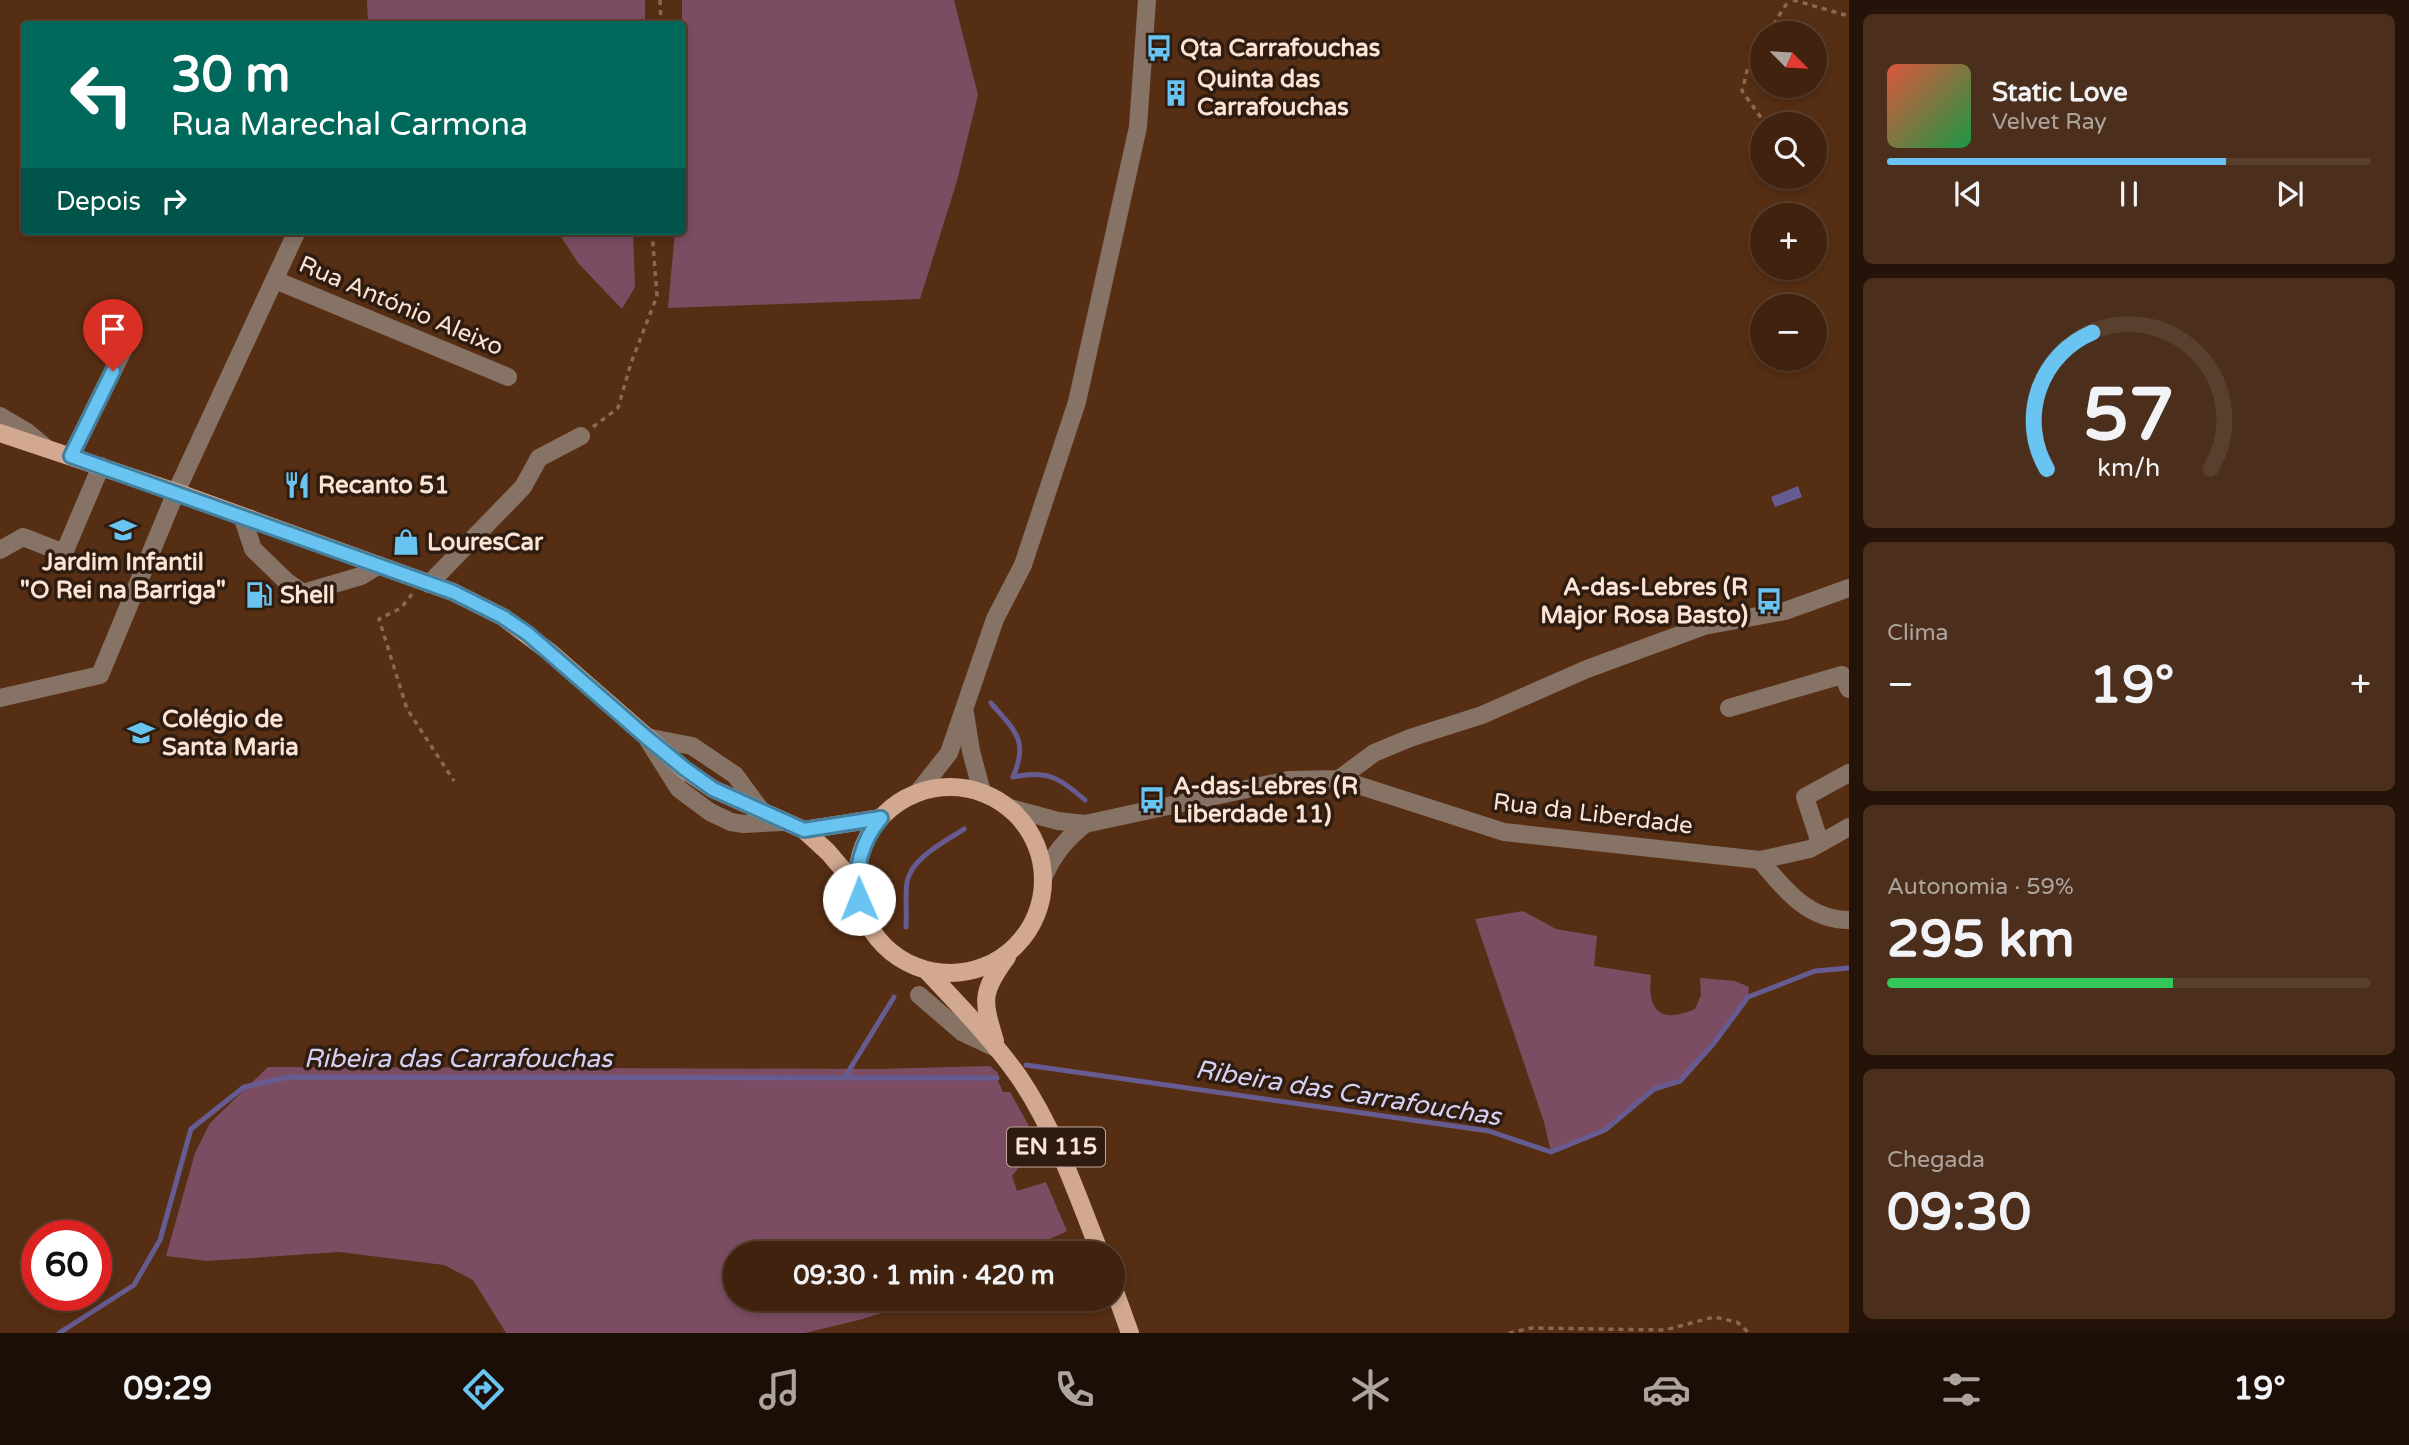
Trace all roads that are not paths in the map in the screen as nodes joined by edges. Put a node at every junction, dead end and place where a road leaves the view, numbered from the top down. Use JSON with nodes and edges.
{"nodes":[{"id":1,"x":1147,"y":0,"type":"edge"},
{"id":2,"x":295,"y":235,"type":"edge"},
{"id":3,"x":275,"y":280,"type":"junction"},
{"id":4,"x":133,"y":330,"type":"dead end"},
{"id":5,"x":508,"y":377,"type":"dead end"},
{"id":6,"x":0,"y":416,"type":"edge"},
{"id":7,"x":0,"y":431,"type":"edge"},
{"id":8,"x":581,"y":436,"type":"road end"},
{"id":9,"x":37,"y":444,"type":"junction"},
{"id":10,"x":71,"y":456,"type":"junction"},
{"id":11,"x":101,"y":466,"type":"junction"},
{"id":12,"x":176,"y":492,"type":"junction"},
{"id":13,"x":242,"y":516,"type":"junction"},
{"id":14,"x":26,"y":522,"type":"dead end"},
{"id":15,"x":0,"y":540,"type":"edge"},
{"id":16,"x":0,"y":550,"type":"edge"},
{"id":17,"x":379,"y":565,"type":"junction"},
{"id":18,"x":425,"y":582,"type":"junction"},
{"id":19,"x":1849,"y":588,"type":"edge"},
{"id":20,"x":1849,"y":689,"type":"edge"},
{"id":21,"x":0,"y":698,"type":"edge"},
{"id":22,"x":1729,"y":708,"type":"dead end"},
{"id":23,"x":965,"y":709,"type":"junction"},
{"id":24,"x":646,"y":737,"type":"junction"},
{"id":25,"x":1849,"y":773,"type":"edge"},
{"id":26,"x":1339,"y":779,"type":"junction"},
{"id":27,"x":919,"y":791,"type":"junction"},
{"id":28,"x":982,"y":792,"type":"junction"},
{"id":29,"x":1010,"y":808,"type":"junction"},
{"id":30,"x":881,"y":818,"type":"junction"},
{"id":31,"x":784,"y":822,"type":"junction"},
{"id":32,"x":1085,"y":824,"type":"junction"},
{"id":33,"x":1849,"y":827,"type":"edge"},
{"id":34,"x":804,"y":830,"type":"junction"},
{"id":35,"x":1820,"y":843,"type":"junction"},
{"id":36,"x":1760,"y":860,"type":"junction"},
{"id":37,"x":1043,"y":878,"type":"junction"},
{"id":38,"x":856,"y":885,"type":"junction"},
{"id":39,"x":1849,"y":920,"type":"edge"},
{"id":40,"x":1013,"y":950,"type":"junction"},
{"id":41,"x":927,"y":971,"type":"junction"},
{"id":42,"x":919,"y":995,"type":"dead end"},
{"id":43,"x":996,"y":1048,"type":"junction"},
{"id":44,"x":1095,"y":1241,"type":"edge"},
{"id":45,"x":1122,"y":1311,"type":"edge"},
{"id":46,"x":1130,"y":1333,"type":"edge"}],
"edges":[{"from":1,"to":23,"type":"street"},
{"from":2,"to":3,"type":"street"},
{"from":3,"to":5,"type":"street","name":"Rua António Aleixo"},
{"from":3,"to":12,"type":"street"},
{"from":4,"to":10,"type":"street"},
{"from":6,"to":9,"type":"street"},
{"from":7,"to":9,"type":"main road","number":"EN 115"},
{"from":8,"to":18,"type":"street"},
{"from":9,"to":10,"type":"main road","number":"EN 115"},
{"from":10,"to":11,"type":"main road","number":"EN 115"},
{"from":11,"to":12,"type":"main road","number":"EN 115"},
{"from":11,"to":16,"type":"street"},
{"from":12,"to":13,"type":"main road","number":"EN 115"},
{"from":12,"to":21,"type":"street"},
{"from":13,"to":17,"type":"main road","number":"EN 115"},
{"from":13,"to":17,"type":"street"},
{"from":14,"to":15,"type":"street"},
{"from":17,"to":18,"type":"main road","number":"EN 115"},
{"from":18,"to":24,"type":"main road","number":"EN 115"},
{"from":19,"to":26,"type":"street"},
{"from":20,"to":22,"type":"street"},
{"from":23,"to":27,"type":"street"},
{"from":23,"to":28,"type":"street"},
{"from":24,"to":31,"type":"main road","number":"EN 115"},
{"from":24,"to":31,"type":"street"},
{"from":25,"to":35,"type":"street"},
{"from":26,"to":32,"type":"street","name":"Rua da Liberdade"},
{"from":26,"to":36,"type":"street","name":"Rua da Liberdade"},
{"from":27,"to":28,"type":"main road","number":"EN 115"},
{"from":27,"to":30,"type":"main road","number":"EN 115"},
{"from":28,"to":29,"type":"main road","number":"EN 115"},
{"from":29,"to":32,"type":"street","name":"Rua da Liberdade"},
{"from":29,"to":37,"type":"main road","number":"EN 115"},
{"from":30,"to":34,"type":"main road","number":"EN 115"},
{"from":30,"to":38,"type":"main road","number":"EN 115"},
{"from":31,"to":34,"type":"main road","number":"EN 115"},
{"from":32,"to":37,"type":"street"},
{"from":33,"to":35,"type":"street","name":"Rua da Liberdade"},
{"from":34,"to":38,"type":"main road","number":"EN 115"},
{"from":35,"to":36,"type":"street","name":"Rua da Liberdade"},
{"from":36,"to":39,"type":"street"},
{"from":37,"to":40,"type":"main road","number":"EN 115"},
{"from":38,"to":41,"type":"main road","number":"EN 115"},
{"from":40,"to":41,"type":"main road","number":"EN 115"},
{"from":40,"to":43,"type":"main road","number":"EN 115"},
{"from":41,"to":43,"type":"main road","number":"EN 115"},
{"from":42,"to":43,"type":"street"},
{"from":43,"to":44,"type":"main road","number":"EN 115"},
{"from":45,"to":46,"type":"main road"}]}
